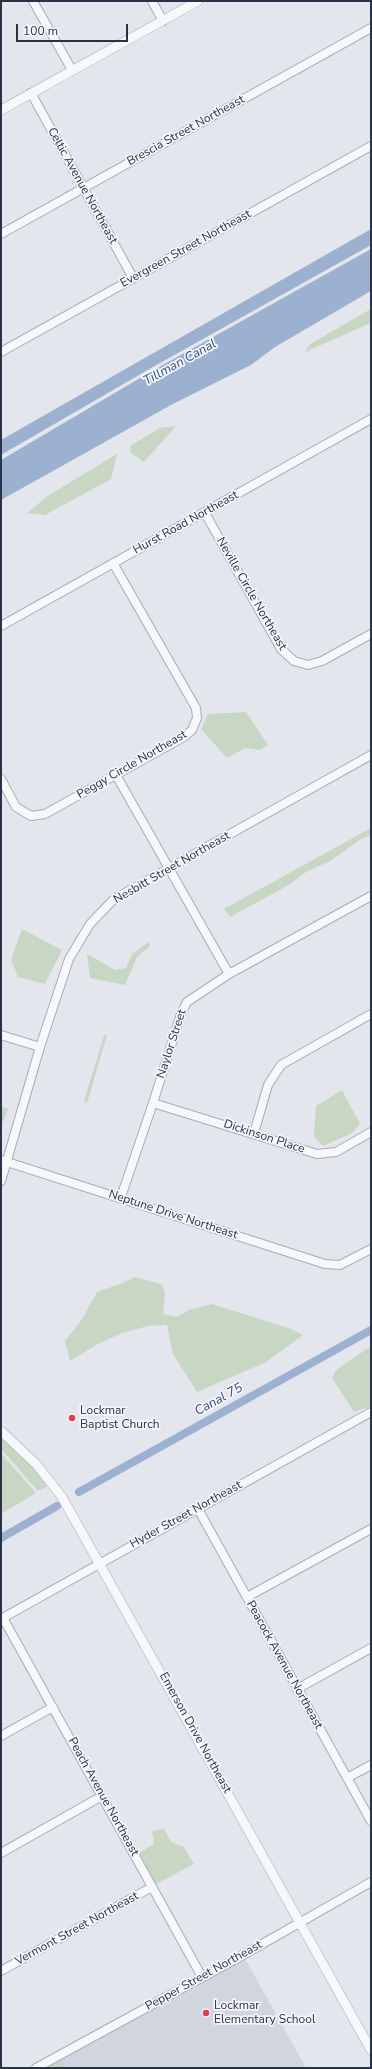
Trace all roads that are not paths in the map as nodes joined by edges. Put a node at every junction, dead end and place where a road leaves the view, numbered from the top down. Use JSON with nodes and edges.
{"nodes":[{"id":1,"x":33,"y":1,"type":"edge"},
{"id":2,"x":152,"y":1,"type":"edge"},
{"id":3,"x":198,"y":1,"type":"edge"},
{"id":4,"x":163,"y":21,"type":"junction"},
{"id":5,"x":371,"y":28,"type":"edge"},
{"id":6,"x":72,"y":70,"type":"junction"},
{"id":7,"x":31,"y":93,"type":"junction"},
{"id":8,"x":1,"y":110,"type":"edge"},
{"id":9,"x":371,"y":146,"type":"edge"},
{"id":10,"x":83,"y":189,"type":"junction"},
{"id":11,"x":1,"y":234,"type":"edge"},
{"id":12,"x":133,"y":278,"type":"junction"},
{"id":13,"x":1,"y":352,"type":"edge"},
{"id":14,"x":371,"y":419,"type":"edge"},
{"id":15,"x":205,"y":513,"type":"junction"},
{"id":16,"x":113,"y":563,"type":"junction"},
{"id":17,"x":1,"y":626,"type":"edge"},
{"id":18,"x":371,"y":634,"type":"edge"},
{"id":19,"x":371,"y":756,"type":"edge"},
{"id":20,"x":116,"y":775,"type":"junction"},
{"id":21,"x":1,"y":780,"type":"edge"},
{"id":22,"x":168,"y":869,"type":"junction"},
{"id":23,"x":371,"y":896,"type":"edge"},
{"id":24,"x":229,"y":974,"type":"junction"},
{"id":25,"x":371,"y":1014,"type":"edge"},
{"id":26,"x":1,"y":1034,"type":"edge"},
{"id":27,"x":40,"y":1047,"type":"junction"},
{"id":28,"x":153,"y":1103,"type":"junction"},
{"id":29,"x":371,"y":1132,"type":"edge"},
{"id":30,"x":254,"y":1133,"type":"junction"},
{"id":31,"x":4,"y":1161,"type":"edge"},
{"id":32,"x":1,"y":1181,"type":"edge"},
{"id":33,"x":121,"y":1197,"type":"junction"},
{"id":34,"x":371,"y":1249,"type":"edge"},
{"id":35,"x":371,"y":1412,"type":"edge"},
{"id":36,"x":1,"y":1430,"type":"edge"},
{"id":37,"x":198,"y":1509,"type":"junction"},
{"id":38,"x":371,"y":1529,"type":"edge"},
{"id":39,"x":101,"y":1563,"type":"junction"},
{"id":40,"x":247,"y":1598,"type":"junction"},
{"id":41,"x":2,"y":1618,"type":"edge"},
{"id":42,"x":371,"y":1648,"type":"edge"},
{"id":43,"x":297,"y":1689,"type":"junction"},
{"id":44,"x":53,"y":1707,"type":"junction"},
{"id":45,"x":1,"y":1736,"type":"edge"},
{"id":46,"x":371,"y":1765,"type":"edge"},
{"id":47,"x":347,"y":1778,"type":"junction"},
{"id":48,"x":102,"y":1796,"type":"junction"},
{"id":49,"x":371,"y":1821,"type":"edge"},
{"id":50,"x":1,"y":1853,"type":"edge"},
{"id":51,"x":371,"y":1882,"type":"edge"},
{"id":52,"x":152,"y":1887,"type":"junction"},
{"id":53,"x":300,"y":1922,"type":"junction"},
{"id":54,"x":1,"y":1971,"type":"edge"},
{"id":55,"x":202,"y":1977,"type":"junction"},
{"id":56,"x":371,"y":2050,"type":"edge"},
{"id":57,"x":36,"y":2068,"type":"edge"}],
"edges":[{"from":1,"to":6,"type":"street"},
{"from":2,"to":4,"type":"street"},
{"from":3,"to":4,"type":"street"},
{"from":4,"to":6,"type":"street"},
{"from":5,"to":10,"type":"street","name":"Brescia Street Northeast"},
{"from":6,"to":7,"type":"street"},
{"from":7,"to":8,"type":"street"},
{"from":7,"to":10,"type":"street","name":"Celtic Avenue Northeast"},
{"from":9,"to":12,"type":"street","name":"Evergreen Street Northeast"},
{"from":10,"to":11,"type":"street","name":"Brescia Street Northeast"},
{"from":10,"to":12,"type":"street","name":"Celtic Avenue Northeast"},
{"from":12,"to":13,"type":"street","name":"Evergreen Street Northeast"},
{"from":14,"to":15,"type":"street","name":"Hurst Road Northeast"},
{"from":15,"to":16,"type":"street","name":"Hurst Road Northeast"},
{"from":15,"to":18,"type":"street","name":"Neville Circle Northeast"},
{"from":16,"to":17,"type":"street","name":"Hurst Road Northeast"},
{"from":16,"to":20,"type":"street","name":"Peggy Circle Northeast"},
{"from":19,"to":22,"type":"street","name":"Nesbitt Street Northeast"},
{"from":20,"to":21,"type":"street","name":"Peggy Circle Northeast"},
{"from":20,"to":22,"type":"street"},
{"from":22,"to":24,"type":"street"},
{"from":22,"to":27,"type":"street","name":"Nesbitt Street Northeast"},
{"from":23,"to":24,"type":"street","name":"Naylor Street"},
{"from":24,"to":28,"type":"street","name":"Naylor Street"},
{"from":25,"to":30,"type":"street"},
{"from":26,"to":27,"type":"street"},
{"from":27,"to":31,"type":"street","name":"Nesbitt Street Northeast"},
{"from":28,"to":30,"type":"street","name":"Dickinson Place"},
{"from":28,"to":33,"type":"street","name":"Naylor Street"},
{"from":29,"to":30,"type":"street","name":"Dickinson Place"},
{"from":31,"to":32,"type":"street","name":"Nesbitt Street Northeast"},
{"from":31,"to":33,"type":"street","name":"Neptune Drive Northeast"},
{"from":33,"to":34,"type":"street","name":"Neptune Drive Northeast"},
{"from":35,"to":37,"type":"street","name":"Hyder Street Northeast"},
{"from":36,"to":39,"type":"street","name":"Emerson Drive Northeast"},
{"from":37,"to":39,"type":"street","name":"Hyder Street Northeast"},
{"from":37,"to":40,"type":"street","name":"Peacock Avenue Northeast"},
{"from":38,"to":40,"type":"street"},
{"from":39,"to":41,"type":"street","name":"Hyder Street Northeast"},
{"from":39,"to":53,"type":"street","name":"Emerson Drive Northeast"},
{"from":40,"to":43,"type":"street","name":"Peacock Avenue Northeast"},
{"from":41,"to":44,"type":"street","name":"Peach Avenue Northeast"},
{"from":42,"to":43,"type":"street"},
{"from":43,"to":47,"type":"street","name":"Peacock Avenue Northeast"},
{"from":44,"to":45,"type":"street"},
{"from":44,"to":48,"type":"street","name":"Peach Avenue Northeast"},
{"from":46,"to":47,"type":"street"},
{"from":47,"to":49,"type":"street","name":"Peacock Avenue Northeast"},
{"from":48,"to":50,"type":"street"},
{"from":48,"to":52,"type":"street","name":"Peach Avenue Northeast"},
{"from":51,"to":53,"type":"street","name":"Pepper Street Northeast"},
{"from":52,"to":54,"type":"street","name":"Vermont Street Northeast"},
{"from":52,"to":55,"type":"street","name":"Peach Avenue Northeast"},
{"from":53,"to":55,"type":"street","name":"Pepper Street Northeast"},
{"from":53,"to":56,"type":"street","name":"Emerson Drive Northeast"},
{"from":55,"to":57,"type":"street","name":"Pepper Street Northeast"}]}
